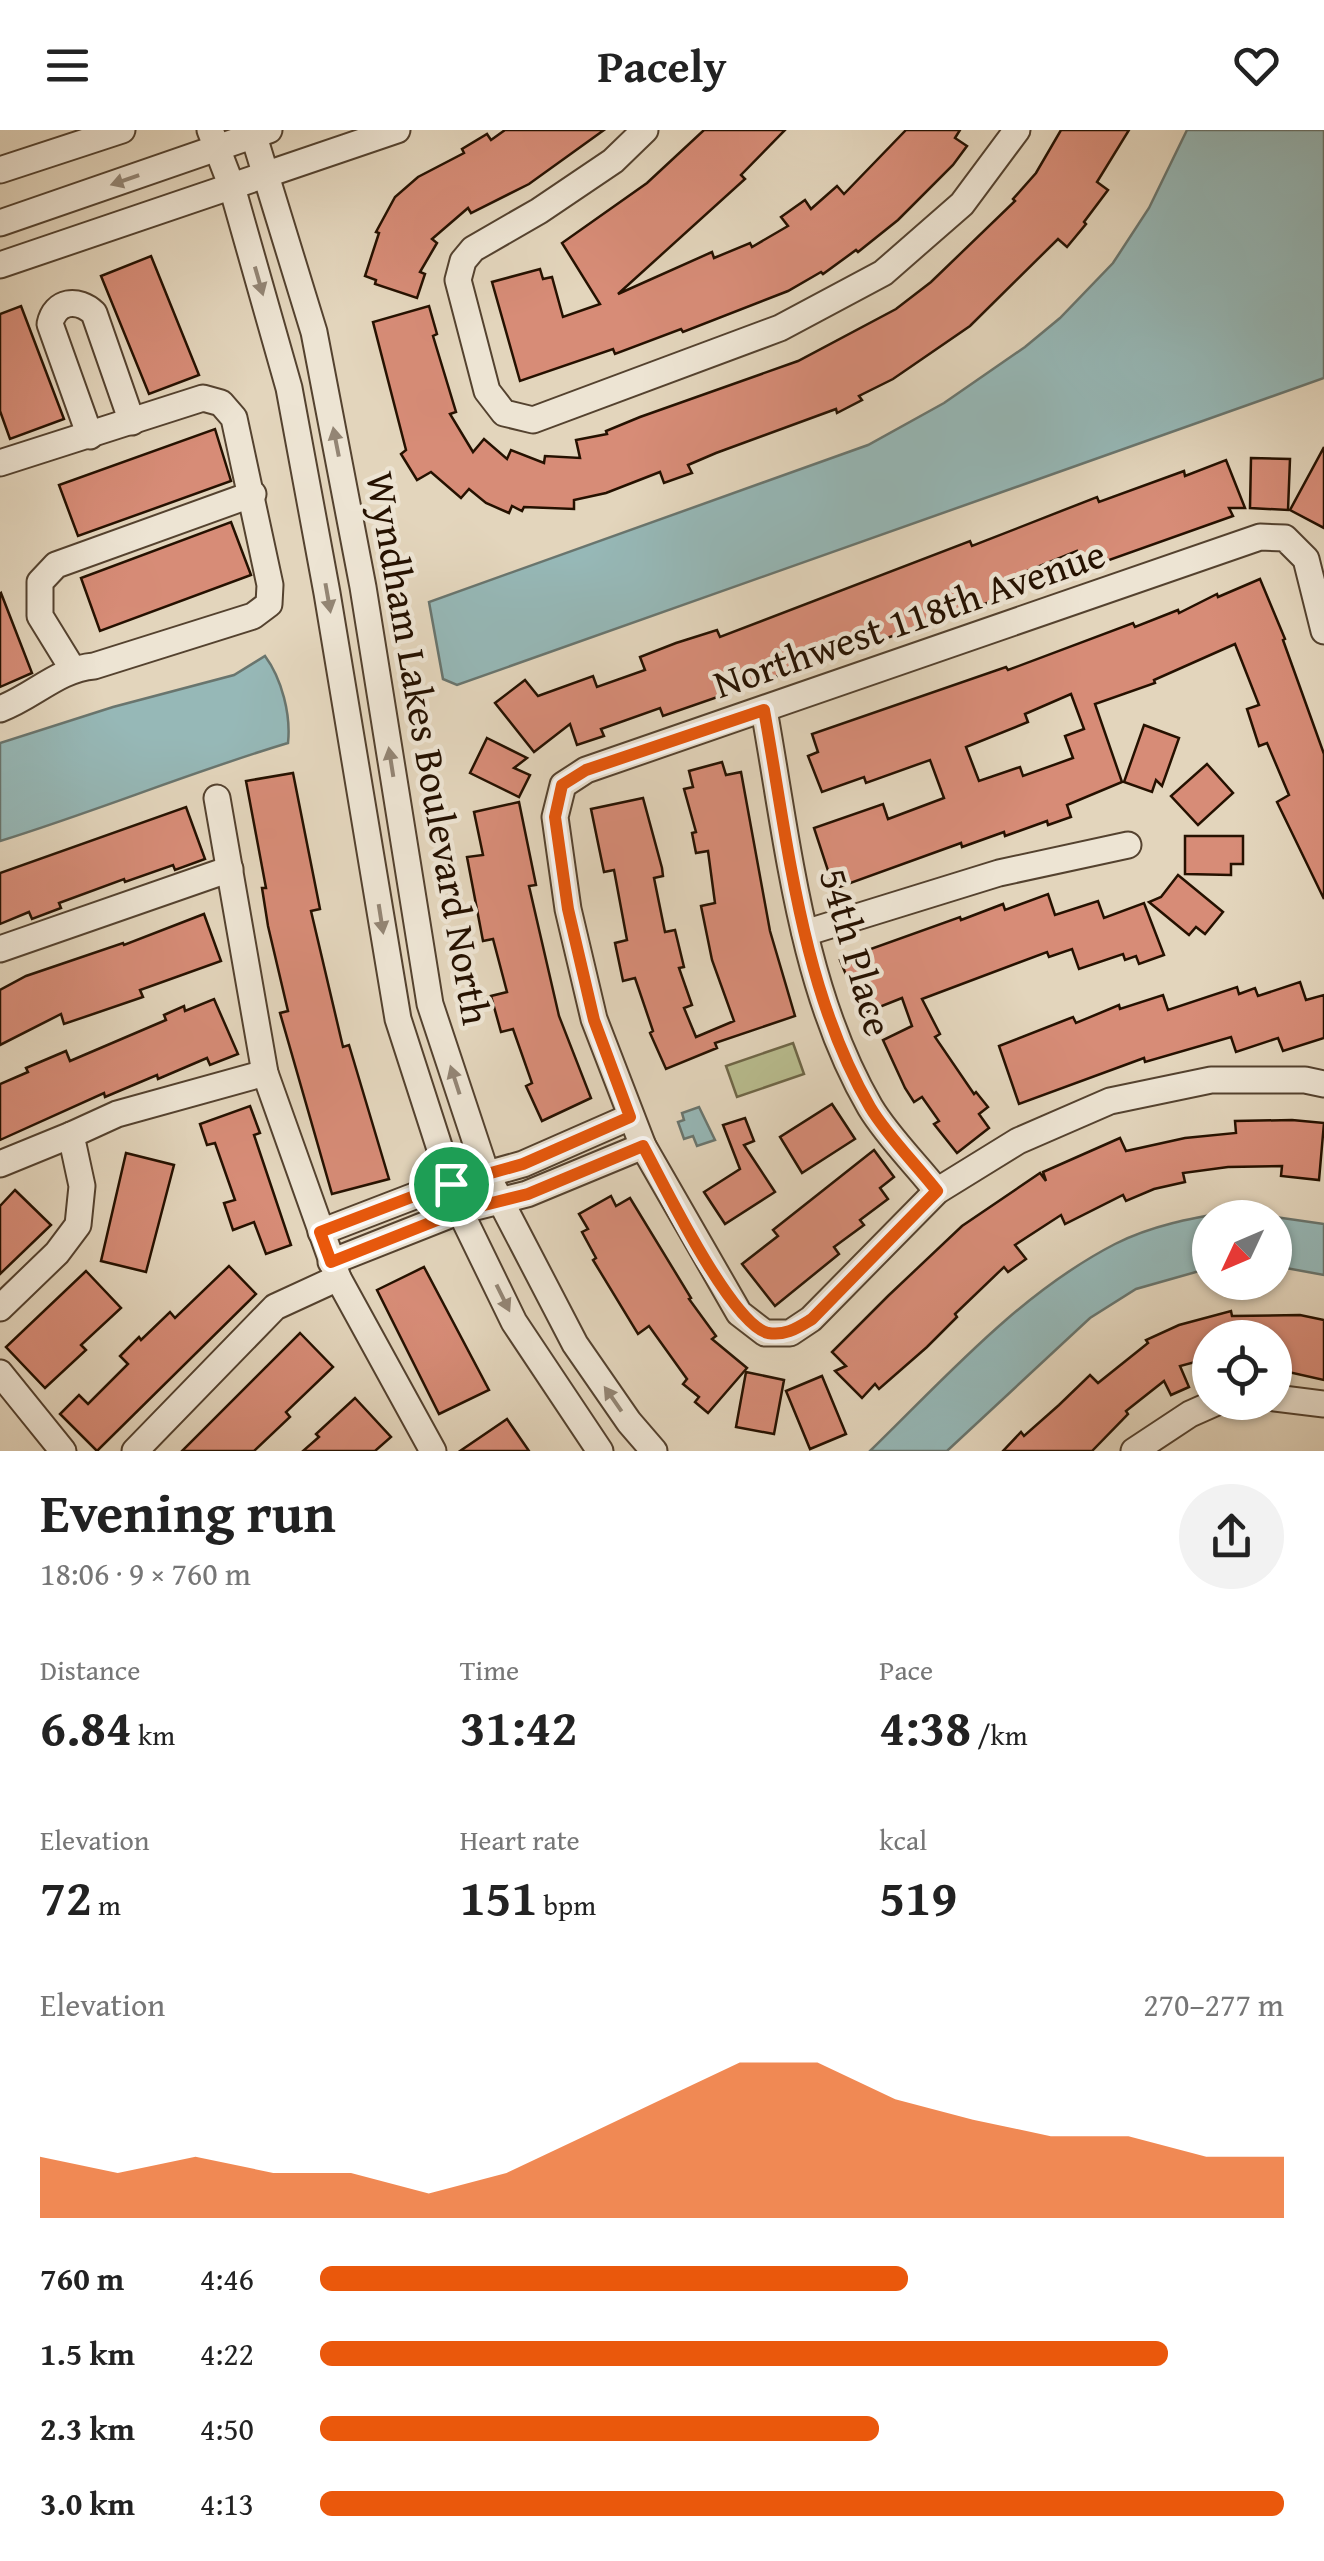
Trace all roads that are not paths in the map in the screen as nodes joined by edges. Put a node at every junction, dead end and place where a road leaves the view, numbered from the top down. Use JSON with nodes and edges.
{"nodes":[{"id":1,"x":122,"y":130,"type":"edge"},
{"id":2,"x":397,"y":130,"type":"edge"},
{"id":3,"x":645,"y":130,"type":"edge"},
{"id":4,"x":1018,"y":130,"type":"edge"},
{"id":5,"x":258,"y":131,"type":"edge"},
{"id":6,"x":214,"y":139,"type":"edge"},
{"id":7,"x":0,"y":170,"type":"edge"},
{"id":8,"x":268,"y":176,"type":"junction"},
{"id":9,"x":232,"y":187,"type":"junction"},
{"id":10,"x":0,"y":223,"type":"edge"},
{"id":11,"x":0,"y":265,"type":"edge"},
{"id":12,"x":132,"y":422,"type":"junction"},
{"id":13,"x":90,"y":436,"type":"junction"},
{"id":14,"x":0,"y":463,"type":"edge"},
{"id":15,"x":253,"y":494,"type":"junction"},
{"id":16,"x":1324,"y":631,"type":"edge"},
{"id":17,"x":72,"y":668,"type":"junction"},
{"id":18,"x":0,"y":709,"type":"edge"},
{"id":19,"x":764,"y":710,"type":"junction"},
{"id":20,"x":217,"y":798,"type":"dead end"},
{"id":21,"x":1128,"y":845,"type":"dead end"},
{"id":22,"x":230,"y":869,"type":"junction"},
{"id":23,"x":805,"y":933,"type":"junction"},
{"id":24,"x":0,"y":949,"type":"edge"},
{"id":25,"x":264,"y":1073,"type":"junction"},
{"id":26,"x":1324,"y":1084,"type":"edge"},
{"id":27,"x":630,"y":1117,"type":"junction"},
{"id":28,"x":71,"y":1134,"type":"junction"},
{"id":29,"x":583,"y":1139,"type":"junction"},
{"id":30,"x":643,"y":1146,"type":"junction"},
{"id":31,"x":0,"y":1164,"type":"edge"},
{"id":32,"x":595,"y":1167,"type":"junction"},
{"id":33,"x":486,"y":1173,"type":"junction"},
{"id":34,"x":451,"y":1184,"type":"junction"},
{"id":35,"x":937,"y":1191,"type":"junction"},
{"id":36,"x":501,"y":1203,"type":"junction"},
{"id":37,"x":460,"y":1211,"type":"junction"},
{"id":38,"x":369,"y":1214,"type":"junction"},
{"id":39,"x":320,"y":1232,"type":"junction"},
{"id":40,"x":380,"y":1242,"type":"junction"},
{"id":41,"x":334,"y":1270,"type":"junction"},
{"id":42,"x":0,"y":1308,"type":"edge"},
{"id":43,"x":0,"y":1373,"type":"edge"},
{"id":44,"x":1292,"y":1400,"type":"edge"},
{"id":45,"x":1324,"y":1404,"type":"edge"},
{"id":46,"x":1192,"y":1413,"type":"edge"},
{"id":47,"x":426,"y":1448,"type":"edge"},
{"id":48,"x":63,"y":1451,"type":"edge"},
{"id":49,"x":135,"y":1451,"type":"edge"},
{"id":50,"x":600,"y":1451,"type":"edge"},
{"id":51,"x":654,"y":1451,"type":"edge"},
{"id":52,"x":1134,"y":1451,"type":"edge"}],
"edges":[{"from":1,"to":7,"type":"street"},
{"from":2,"to":8,"type":"street"},
{"from":3,"to":4,"type":"street"},
{"from":5,"to":6,"type":"street"},
{"from":5,"to":8,"type":"street","name":"Wyndham Lakes Boulevard North"},
{"from":6,"to":9,"type":"street","name":"Wyndham Lakes Boulevard North"},
{"from":6,"to":10,"type":"street","one_way":true},
{"from":8,"to":9,"type":"street"},
{"from":33,"to":8,"type":"street","name":"Wyndham Lakes Boulevard North","one_way":true},
{"from":9,"to":11,"type":"street"},
{"from":9,"to":34,"type":"street","name":"Wyndham Lakes Boulevard North","one_way":true},
{"from":12,"to":13,"type":"street"},
{"from":12,"to":13,"type":"street"},
{"from":12,"to":15,"type":"street"},
{"from":13,"to":14,"type":"street"},
{"from":15,"to":17,"type":"street"},
{"from":15,"to":17,"type":"street"},
{"from":16,"to":19,"type":"street","name":"Northwest 118th Avenue"},
{"from":17,"to":18,"type":"street"},
{"from":19,"to":23,"type":"street","name":"54th Place"},
{"from":19,"to":27,"type":"street","name":"Northwest 118th Avenue"},
{"from":20,"to":22,"type":"street"},
{"from":21,"to":23,"type":"street"},
{"from":22,"to":24,"type":"street"},
{"from":22,"to":25,"type":"street"},
{"from":23,"to":35,"type":"street","name":"54th Place"},
{"from":25,"to":28,"type":"street"},
{"from":25,"to":39,"type":"street"},
{"from":26,"to":35,"type":"street"},
{"from":27,"to":29,"type":"street"},
{"from":27,"to":30,"type":"street"},
{"from":28,"to":31,"type":"street"},
{"from":28,"to":42,"type":"street"},
{"from":29,"to":32,"type":"street"},
{"from":29,"to":33,"type":"street"},
{"from":30,"to":32,"type":"street"},
{"from":30,"to":35,"type":"street"},
{"from":32,"to":36,"type":"street"},
{"from":33,"to":34,"type":"street"},
{"from":33,"to":36,"type":"street","name":"Wyndham Lakes Boulevard North"},
{"from":34,"to":37,"type":"street","name":"Wyndham Lakes Boulevard North"},
{"from":34,"to":38,"type":"street"},
{"from":36,"to":37,"type":"street"},
{"from":51,"to":36,"type":"street","name":"Wyndham Lakes Boulevard North","one_way":true},
{"from":37,"to":40,"type":"street"},
{"from":37,"to":50,"type":"street","name":"Wyndham Lakes Boulevard North","one_way":true},
{"from":38,"to":39,"type":"street"},
{"from":38,"to":40,"type":"street"},
{"from":39,"to":41,"type":"street"},
{"from":40,"to":41,"type":"street"},
{"from":41,"to":47,"type":"street"},
{"from":41,"to":49,"type":"street"},
{"from":43,"to":48,"type":"street"},
{"from":44,"to":45,"type":"street"},
{"from":46,"to":52,"type":"street"}]}
